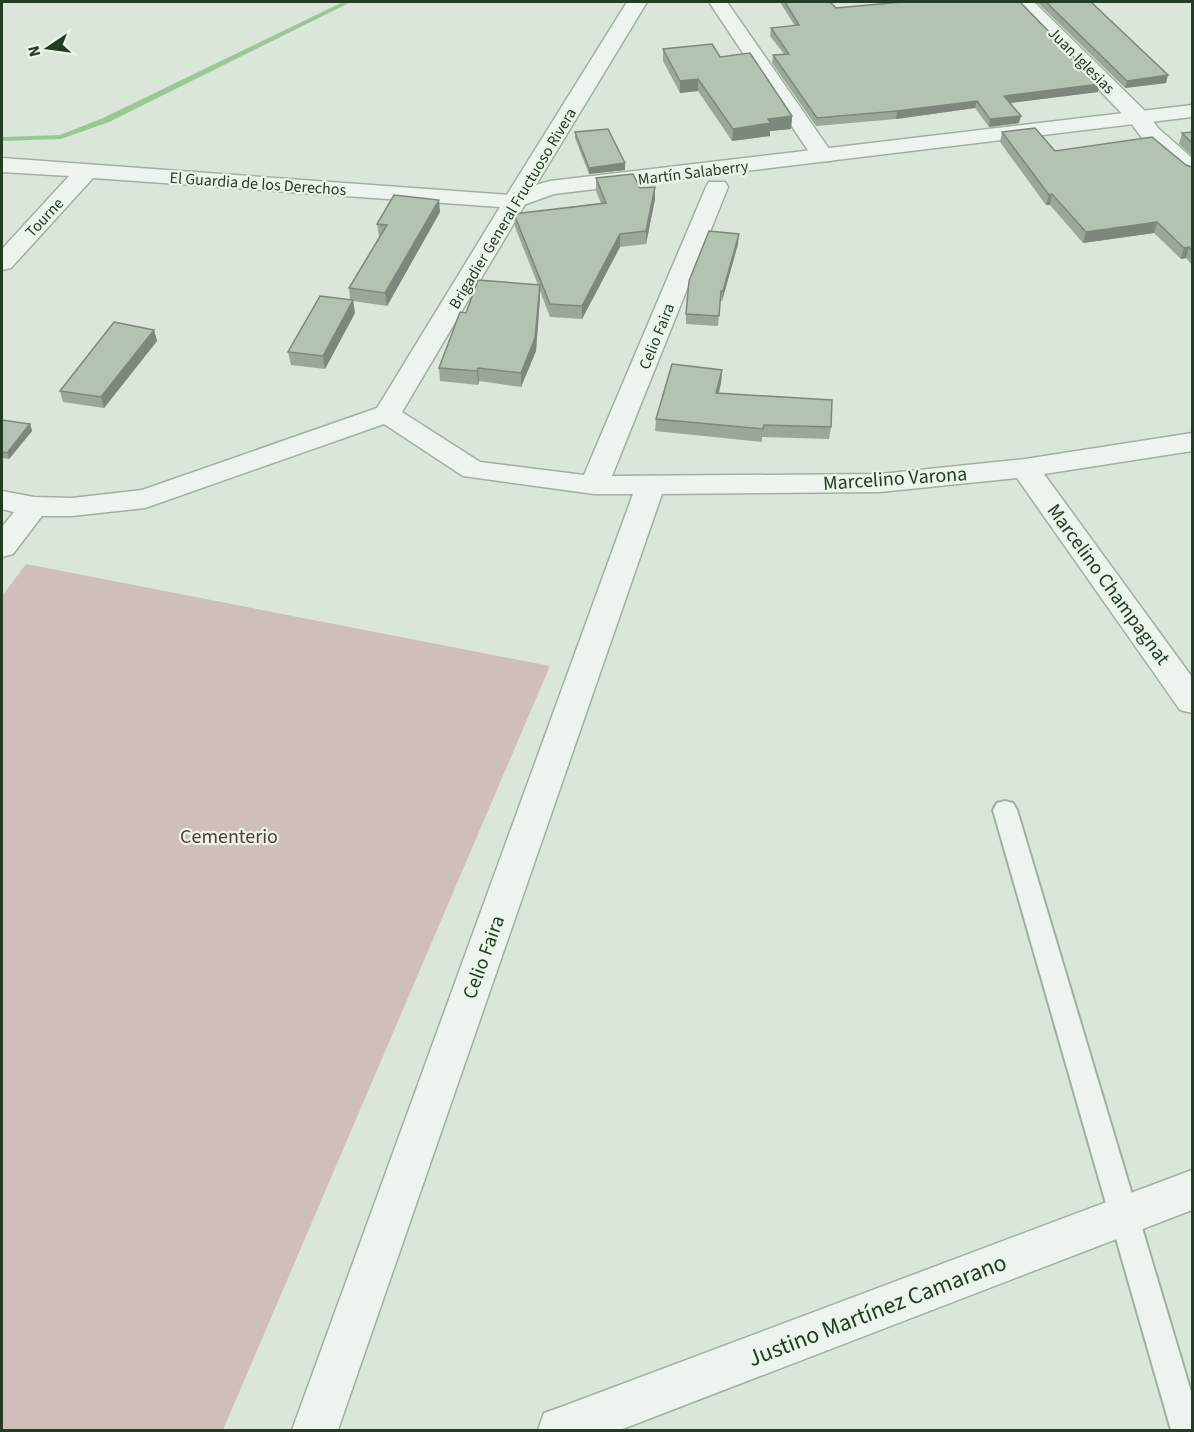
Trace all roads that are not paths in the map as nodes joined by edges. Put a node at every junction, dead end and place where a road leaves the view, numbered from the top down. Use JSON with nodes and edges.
{"nodes":[{"id":1,"x":637,"y":2,"type":"edge"},
{"id":2,"x":718,"y":2,"type":"edge"},
{"id":3,"x":1024,"y":2,"type":"edge"},
{"id":4,"x":1192,"y":111,"type":"edge"},
{"id":5,"x":1144,"y":125,"type":"junction"},
{"id":6,"x":1192,"y":127,"type":"edge"},
{"id":7,"x":823,"y":156,"type":"junction"},
{"id":8,"x":2,"y":165,"type":"edge"},
{"id":9,"x":1192,"y":168,"type":"edge"},
{"id":10,"x":87,"y":171,"type":"junction"},
{"id":11,"x":717,"y":187,"type":"junction"},
{"id":12,"x":515,"y":201,"type":"junction"},
{"id":13,"x":2,"y":263,"type":"edge"},
{"id":14,"x":387,"y":414,"type":"junction"},
{"id":15,"x":1192,"y":442,"type":"edge"},
{"id":16,"x":1025,"y":468,"type":"junction"},
{"id":17,"x":651,"y":483,"type":"junction"},
{"id":18,"x":594,"y":485,"type":"junction"},
{"id":19,"x":2,"y":500,"type":"edge"},
{"id":20,"x":34,"y":506,"type":"junction"},
{"id":21,"x":2,"y":546,"type":"edge"},
{"id":22,"x":1192,"y":701,"type":"edge"},
{"id":23,"x":1005,"y":810,"type":"dead end"},
{"id":24,"x":1192,"y":1190,"type":"edge"},
{"id":25,"x":1124,"y":1216,"type":"junction"},
{"id":26,"x":315,"y":1431,"type":"edge"},
{"id":27,"x":561,"y":1431,"type":"edge"},
{"id":28,"x":1188,"y":1431,"type":"edge"}],
"edges":[{"from":1,"to":12,"type":"street","name":"Brigadier General Fructuoso Rivera"},
{"from":2,"to":7,"type":"street"},
{"from":3,"to":5,"type":"street","name":"Juan Iglesias"},
{"from":4,"to":5,"type":"street","name":"Martín Salaberry"},
{"from":5,"to":6,"type":"street","name":"Martín Salaberry"},
{"from":5,"to":7,"type":"street","name":"Martín Salaberry"},
{"from":5,"to":9,"type":"street","name":"Juan Iglesias"},
{"from":5,"to":11,"type":"street","name":"Martín Salaberry"},
{"from":7,"to":12,"type":"street","name":"Martín Salaberry"},
{"from":8,"to":10,"type":"street","name":"El Guardia de los Derechos"},
{"from":10,"to":12,"type":"street","name":"El Guardia de los Derechos"},
{"from":10,"to":13,"type":"street","name":"Tourne"},
{"from":11,"to":12,"type":"street","name":"Martín Salaberry"},
{"from":11,"to":18,"type":"street","name":"Celio Faira"},
{"from":12,"to":14,"type":"street","name":"Brigadier General Fructuoso Rivera"},
{"from":14,"to":18,"type":"street","name":"Marcelino Varona"},
{"from":14,"to":20,"type":"street"},
{"from":15,"to":16,"type":"street","name":"Marcelino Varona"},
{"from":16,"to":17,"type":"street","name":"Marcelino Varona"},
{"from":16,"to":22,"type":"street","name":"Marcelino Champagnat"},
{"from":17,"to":18,"type":"street","name":"Marcelino Varona"},
{"from":17,"to":26,"type":"street","name":"Celio Faira"},
{"from":19,"to":20,"type":"street"},
{"from":20,"to":21,"type":"street"},
{"from":23,"to":25,"type":"lane"},
{"from":24,"to":25,"type":"street","name":"Justino Martínez Camarano"},
{"from":25,"to":27,"type":"street","name":"Justino Martínez Camarano"},
{"from":25,"to":28,"type":"lane"}]}
